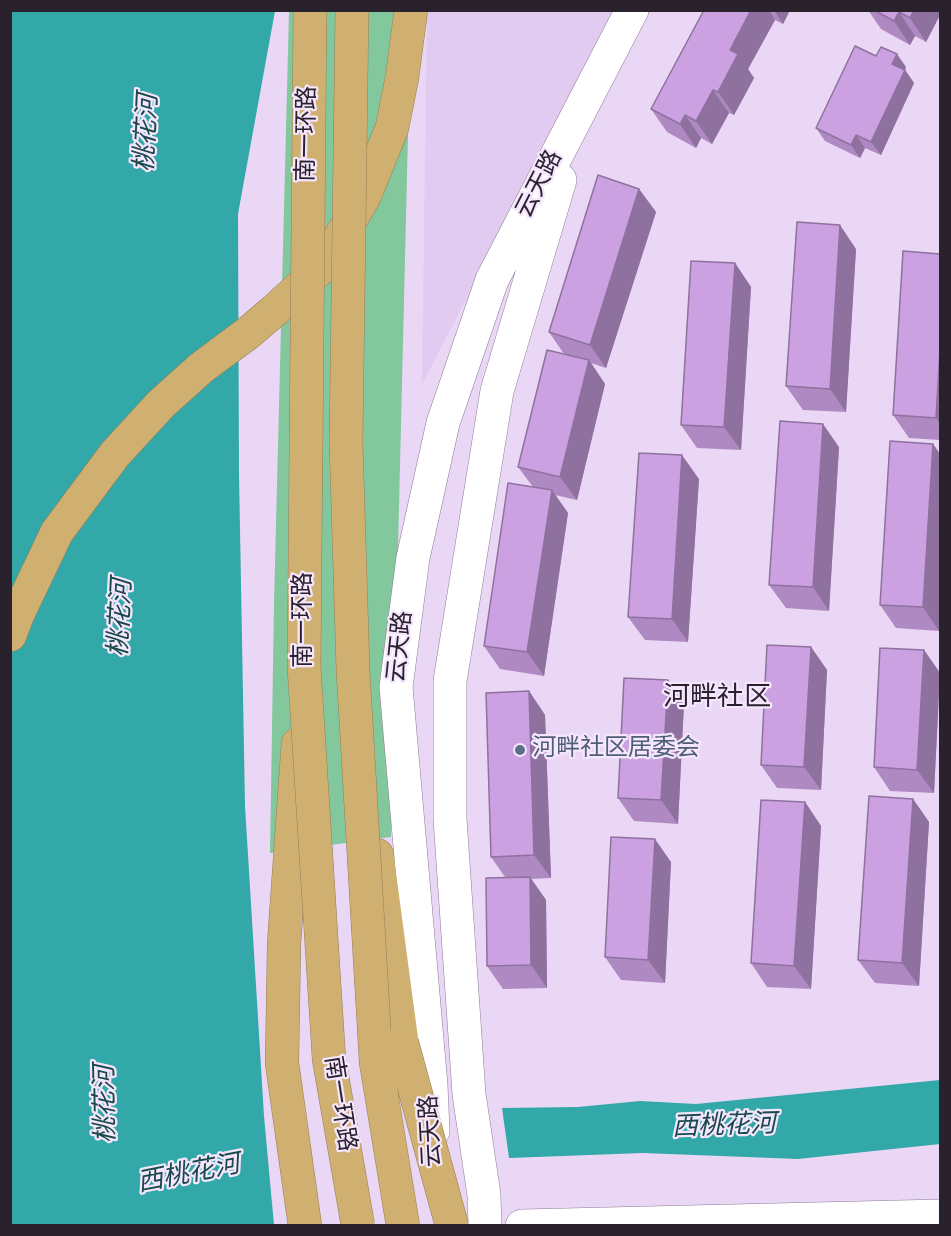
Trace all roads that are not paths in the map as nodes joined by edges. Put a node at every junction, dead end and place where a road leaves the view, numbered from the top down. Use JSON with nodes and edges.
{"nodes":[{"id":1,"x":310,"y":10,"type":"edge"},
{"id":2,"x":352,"y":10,"type":"edge"},
{"id":3,"x":411,"y":10,"type":"edge"},
{"id":4,"x":632,"y":10,"type":"edge"},
{"id":5,"x":584,"y":101,"type":"junction"},
{"id":6,"x":10,"y":635,"type":"edge"},
{"id":7,"x":304,"y":667,"type":"junction"},
{"id":8,"x":353,"y":670,"type":"junction"},
{"id":9,"x":485,"y":1210,"type":"edge"},
{"id":10,"x":940,"y":1216,"type":"edge"},
{"id":11,"x":443,"y":1219,"type":"edge"},
{"id":12,"x":305,"y":1226,"type":"edge"},
{"id":13,"x":358,"y":1226,"type":"edge"},
{"id":14,"x":403,"y":1226,"type":"edge"},
{"id":15,"x":522,"y":1226,"type":"edge"}],
"edges":[{"from":1,"to":7,"type":"highway","name":"南一环路","bridge":true},
{"from":2,"to":8,"type":"highway","name":"南一环路","bridge":true},
{"from":3,"to":6,"type":"highway"},
{"from":4,"to":5,"type":"main road","name":"云天路"},
{"from":5,"to":9,"type":"main road","name":"云天路"},
{"from":5,"to":11,"type":"main road","name":"云天路","bridge":true},
{"from":7,"to":12,"type":"highway","bridge":true},
{"from":7,"to":13,"type":"highway","name":"南一环路","bridge":true},
{"from":8,"to":11,"type":"highway","bridge":true},
{"from":8,"to":14,"type":"highway","name":"南一环路","bridge":true},
{"from":10,"to":15,"type":"main road"}]}
